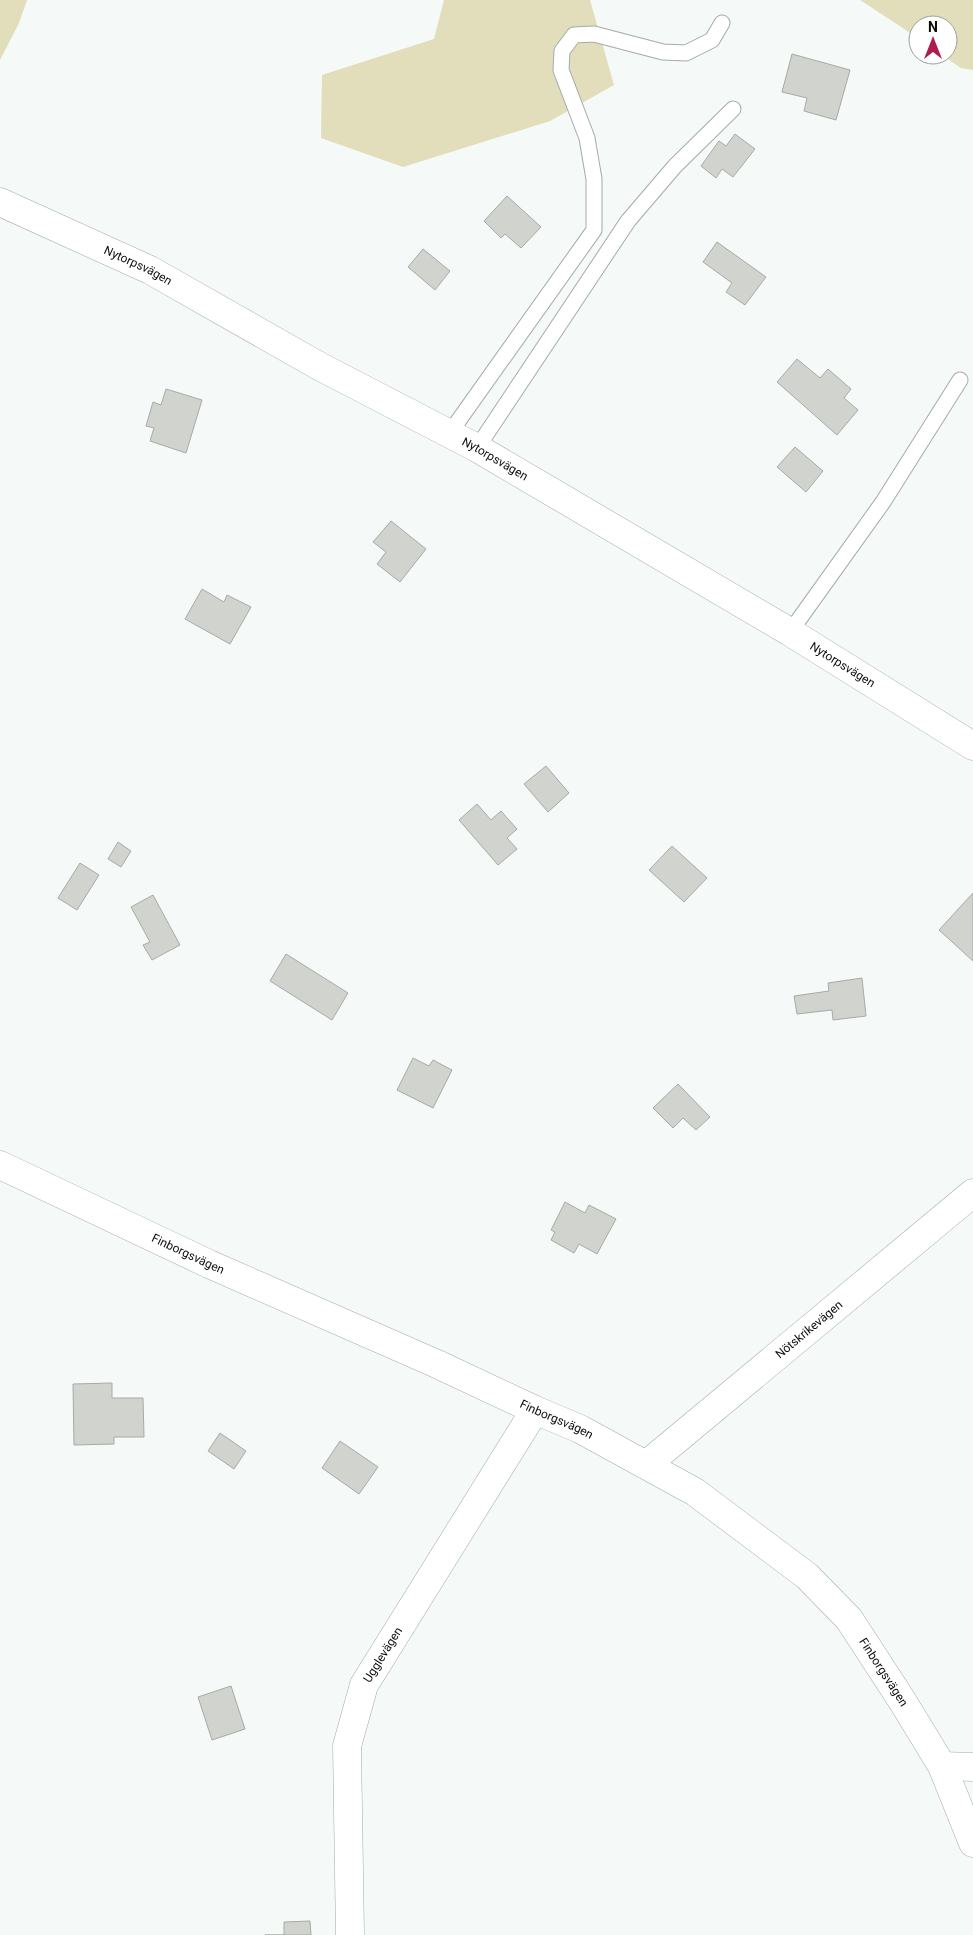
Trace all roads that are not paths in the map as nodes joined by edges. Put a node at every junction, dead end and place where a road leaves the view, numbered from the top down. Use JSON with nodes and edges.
{"nodes":[{"id":1,"x":722,"y":23,"type":"dead end"},
{"id":2,"x":733,"y":109,"type":"dead end"},
{"id":3,"x":0,"y":202,"type":"edge"},
{"id":4,"x":960,"y":380,"type":"dead end"},
{"id":5,"x":449,"y":434,"type":"junction"},
{"id":6,"x":477,"y":448,"type":"junction"},
{"id":7,"x":790,"y":632,"type":"junction"},
{"id":8,"x":973,"y":746,"type":"edge"},
{"id":9,"x":0,"y":1164,"type":"edge"},
{"id":10,"x":973,"y":1193,"type":"edge"},
{"id":11,"x":535,"y":1410,"type":"junction"},
{"id":12,"x":646,"y":1465,"type":"junction"},
{"id":13,"x":942,"y":1766,"type":"junction"},
{"id":14,"x":973,"y":1768,"type":"edge"},
{"id":15,"x":973,"y":1843,"type":"edge"},
{"id":16,"x":350,"y":1935,"type":"edge"}],
"edges":[{"from":1,"to":5,"type":"lane"},
{"from":2,"to":6,"type":"lane"},
{"from":3,"to":5,"type":"street","name":"Nytorpsvägen"},
{"from":4,"to":7,"type":"lane"},
{"from":5,"to":6,"type":"street","name":"Nytorpsvägen"},
{"from":6,"to":7,"type":"street","name":"Nytorpsvägen"},
{"from":7,"to":8,"type":"street","name":"Nytorpsvägen"},
{"from":9,"to":11,"type":"street","name":"Finborgsvägen"},
{"from":10,"to":12,"type":"street","name":"Nötskrikevägen"},
{"from":11,"to":12,"type":"street","name":"Finborgsvägen"},
{"from":11,"to":16,"type":"street","name":"Ugglevägen"},
{"from":12,"to":13,"type":"street","name":"Finborgsvägen"},
{"from":13,"to":14,"type":"street"},
{"from":13,"to":15,"type":"street","name":"Finborgsvägen"}]}
